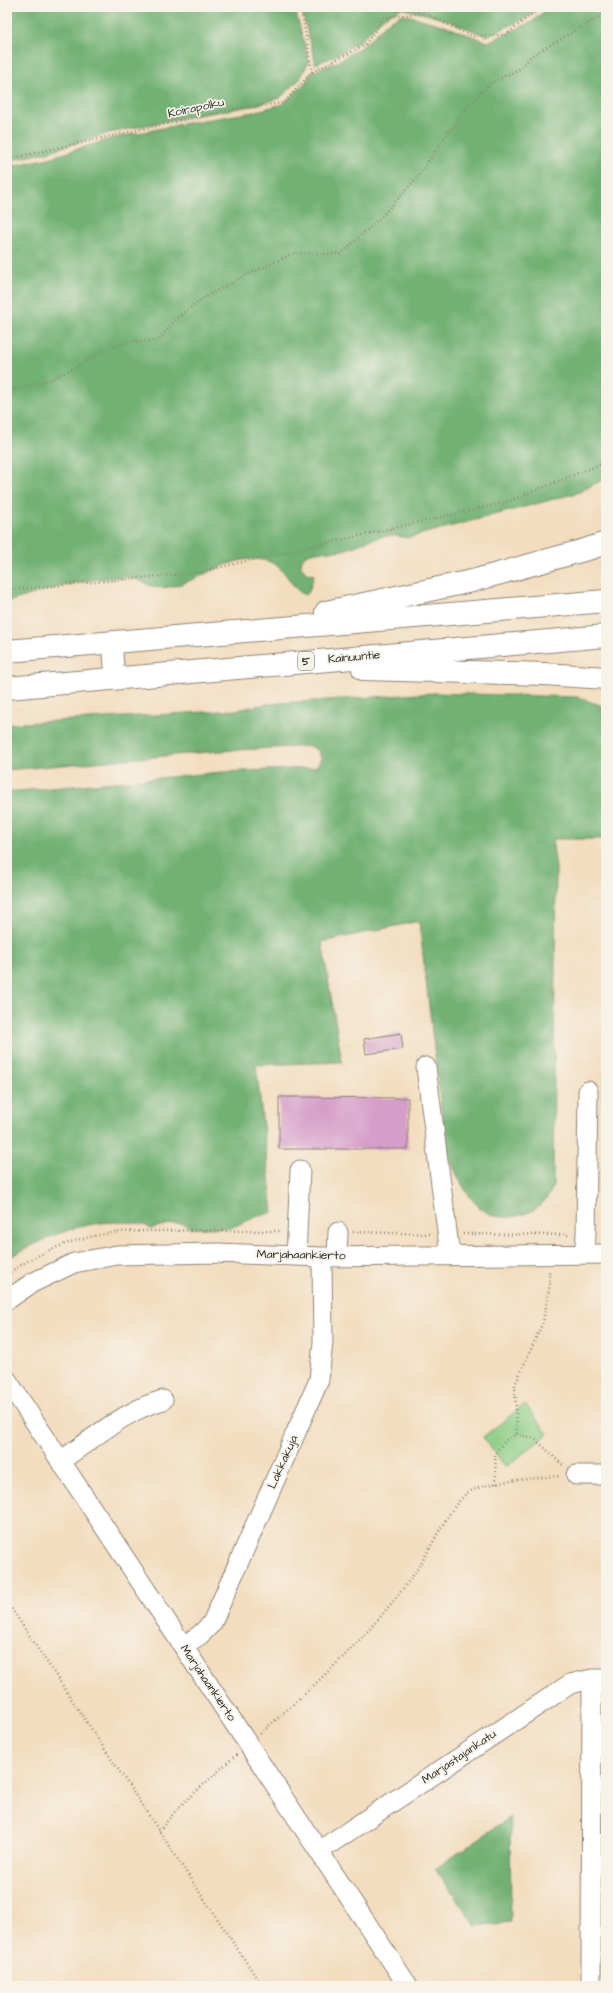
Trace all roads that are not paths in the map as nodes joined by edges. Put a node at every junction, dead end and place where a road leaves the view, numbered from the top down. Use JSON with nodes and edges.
{"nodes":[{"id":1,"x":606,"y":542,"type":"edge"},
{"id":2,"x":606,"y":601,"type":"edge"},
{"id":3,"x":253,"y":629,"type":"junction"},
{"id":4,"x":606,"y":636,"type":"edge"},
{"id":5,"x":112,"y":641,"type":"junction"},
{"id":6,"x":7,"y":651,"type":"edge"},
{"id":7,"x":246,"y":666,"type":"junction"},
{"id":8,"x":115,"y":678,"type":"junction"},
{"id":9,"x":606,"y":678,"type":"edge"},
{"id":10,"x":7,"y":688,"type":"edge"},
{"id":11,"x":426,"y":1067,"type":"dead end"},
{"id":12,"x":588,"y":1090,"type":"dead end"},
{"id":13,"x":300,"y":1170,"type":"dead end"},
{"id":14,"x":338,"y":1232,"type":"dead end"},
{"id":15,"x":584,"y":1254,"type":"junction"},
{"id":16,"x":606,"y":1254,"type":"edge"},
{"id":17,"x":296,"y":1256,"type":"junction"},
{"id":18,"x":450,"y":1256,"type":"junction"},
{"id":19,"x":330,"y":1257,"type":"junction"},
{"id":20,"x":7,"y":1300,"type":"edge"},
{"id":21,"x":7,"y":1380,"type":"edge"},
{"id":22,"x":162,"y":1400,"type":"dead end"},
{"id":23,"x":60,"y":1461,"type":"junction"},
{"id":24,"x":576,"y":1475,"type":"road end"},
{"id":25,"x":606,"y":1475,"type":"edge"},
{"id":26,"x":183,"y":1646,"type":"junction"},
{"id":27,"x":599,"y":1679,"type":"edge"},
{"id":28,"x":319,"y":1851,"type":"junction"},
{"id":29,"x":408,"y":1986,"type":"edge"},
{"id":30,"x":591,"y":1986,"type":"edge"}],
"edges":[{"from":1,"to":3,"type":"highway"},
{"from":2,"to":3,"type":"highway"},
{"from":3,"to":5,"type":"highway"},
{"from":4,"to":7,"type":"highway","name":"Kainuuntie","number":"5"},
{"from":5,"to":6,"type":"highway"},
{"from":5,"to":8,"type":"street"},
{"from":7,"to":8,"type":"highway","name":"Kainuuntie","number":"5"},
{"from":7,"to":9,"type":"highway"},
{"from":8,"to":10,"type":"highway","name":"Kainuuntie","number":"5"},
{"from":11,"to":18,"type":"street"},
{"from":12,"to":15,"type":"street"},
{"from":13,"to":17,"type":"street"},
{"from":14,"to":19,"type":"street","name":"Lakkakuja"},
{"from":15,"to":16,"type":"street","name":"Marjahaankierto"},
{"from":15,"to":18,"type":"street","name":"Marjahaankierto"},
{"from":17,"to":19,"type":"street","name":"Marjahaankierto"},
{"from":17,"to":20,"type":"street","name":"Marjahaankierto"},
{"from":18,"to":19,"type":"street","name":"Marjahaankierto"},
{"from":19,"to":26,"type":"street","name":"Lakkakuja"},
{"from":21,"to":23,"type":"street","name":"Marjahaankierto"},
{"from":22,"to":23,"type":"street"},
{"from":23,"to":26,"type":"street","name":"Marjahaankierto"},
{"from":24,"to":25,"type":"street"},
{"from":26,"to":28,"type":"street","name":"Marjahaankierto"},
{"from":27,"to":28,"type":"street","name":"Marjastajankatu"},
{"from":27,"to":30,"type":"street"},
{"from":28,"to":29,"type":"street","name":"Marjahaankierto"}]}
